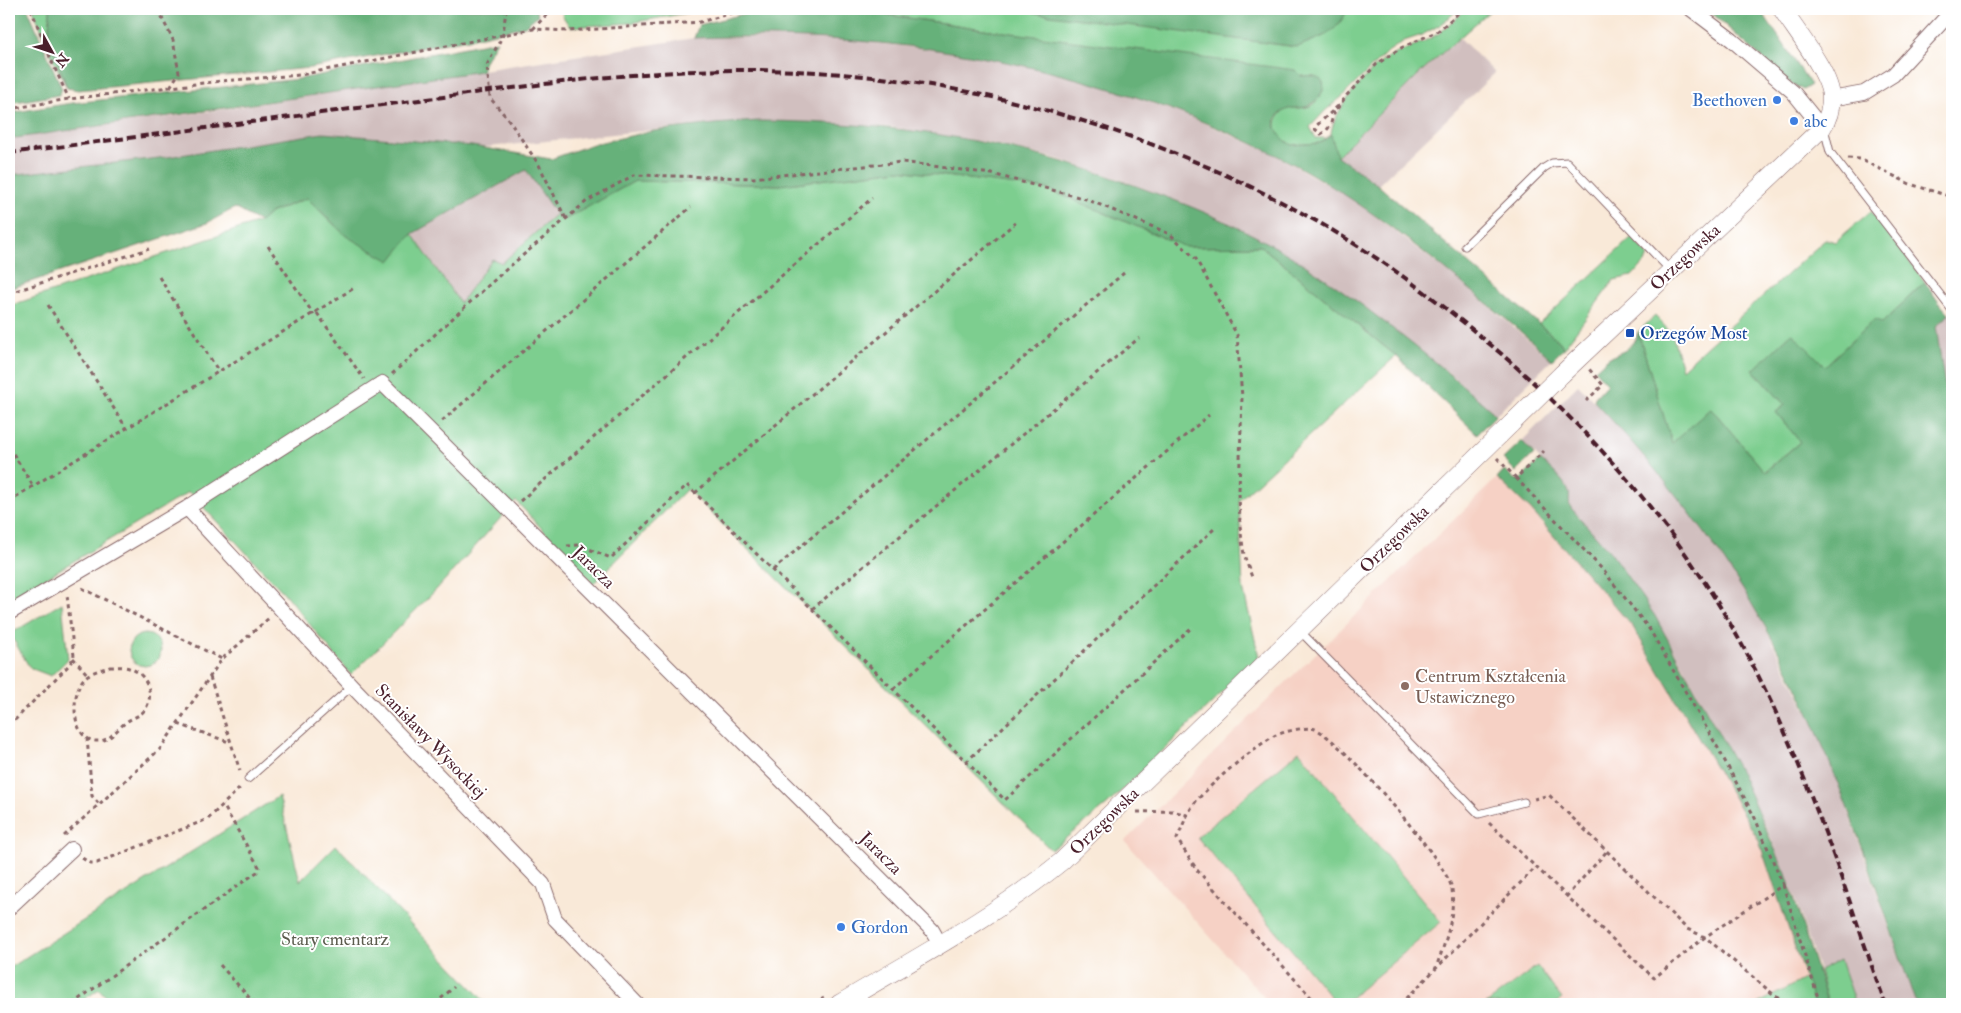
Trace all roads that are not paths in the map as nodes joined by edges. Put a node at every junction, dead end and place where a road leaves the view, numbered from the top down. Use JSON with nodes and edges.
{"nodes":[{"id":1,"x":1691,"y":9,"type":"edge"},
{"id":2,"x":1782,"y":9,"type":"edge"},
{"id":3,"x":1952,"y":11,"type":"edge"},
{"id":4,"x":1831,"y":99,"type":"junction"},
{"id":5,"x":1822,"y":128,"type":"junction"},
{"id":6,"x":1465,"y":246,"type":"dead end"},
{"id":7,"x":1671,"y":271,"type":"junction"},
{"id":8,"x":1952,"y":310,"type":"edge"},
{"id":9,"x":187,"y":508,"type":"junction"},
{"id":10,"x":9,"y":613,"type":"edge"},
{"id":11,"x":1300,"y":631,"type":"junction"},
{"id":12,"x":352,"y":686,"type":"junction"},
{"id":13,"x":248,"y":779,"type":"road end"},
{"id":14,"x":1524,"y":802,"type":"road end"},
{"id":15,"x":72,"y":849,"type":"road end"},
{"id":16,"x":9,"y":908,"type":"edge"},
{"id":17,"x":940,"y":944,"type":"junction"},
{"id":18,"x":637,"y":1004,"type":"edge"},
{"id":19,"x":839,"y":1004,"type":"edge"}],
"edges":[{"from":1,"to":5,"type":"street"},
{"from":2,"to":4,"type":"street"},
{"from":3,"to":4,"type":"street"},
{"from":4,"to":5,"type":"street","name":"Orzegowska"},
{"from":5,"to":7,"type":"street","name":"Orzegowska"},
{"from":5,"to":8,"type":"lane"},
{"from":6,"to":7,"type":"lane"},
{"from":7,"to":11,"type":"street","name":"Orzegowska","bridge":true},
{"from":9,"to":10,"type":"street"},
{"from":9,"to":12,"type":"street","name":"Stanisławy Wysockiej"},
{"from":9,"to":17,"type":"street","name":"Jaracza"},
{"from":11,"to":14,"type":"lane"},
{"from":11,"to":17,"type":"street","name":"Orzegowska"},
{"from":12,"to":13,"type":"lane"},
{"from":12,"to":18,"type":"street","name":"Stanisławy Wysockiej"},
{"from":15,"to":16,"type":"street"},
{"from":17,"to":19,"type":"street","name":"Orzegowska"}]}
